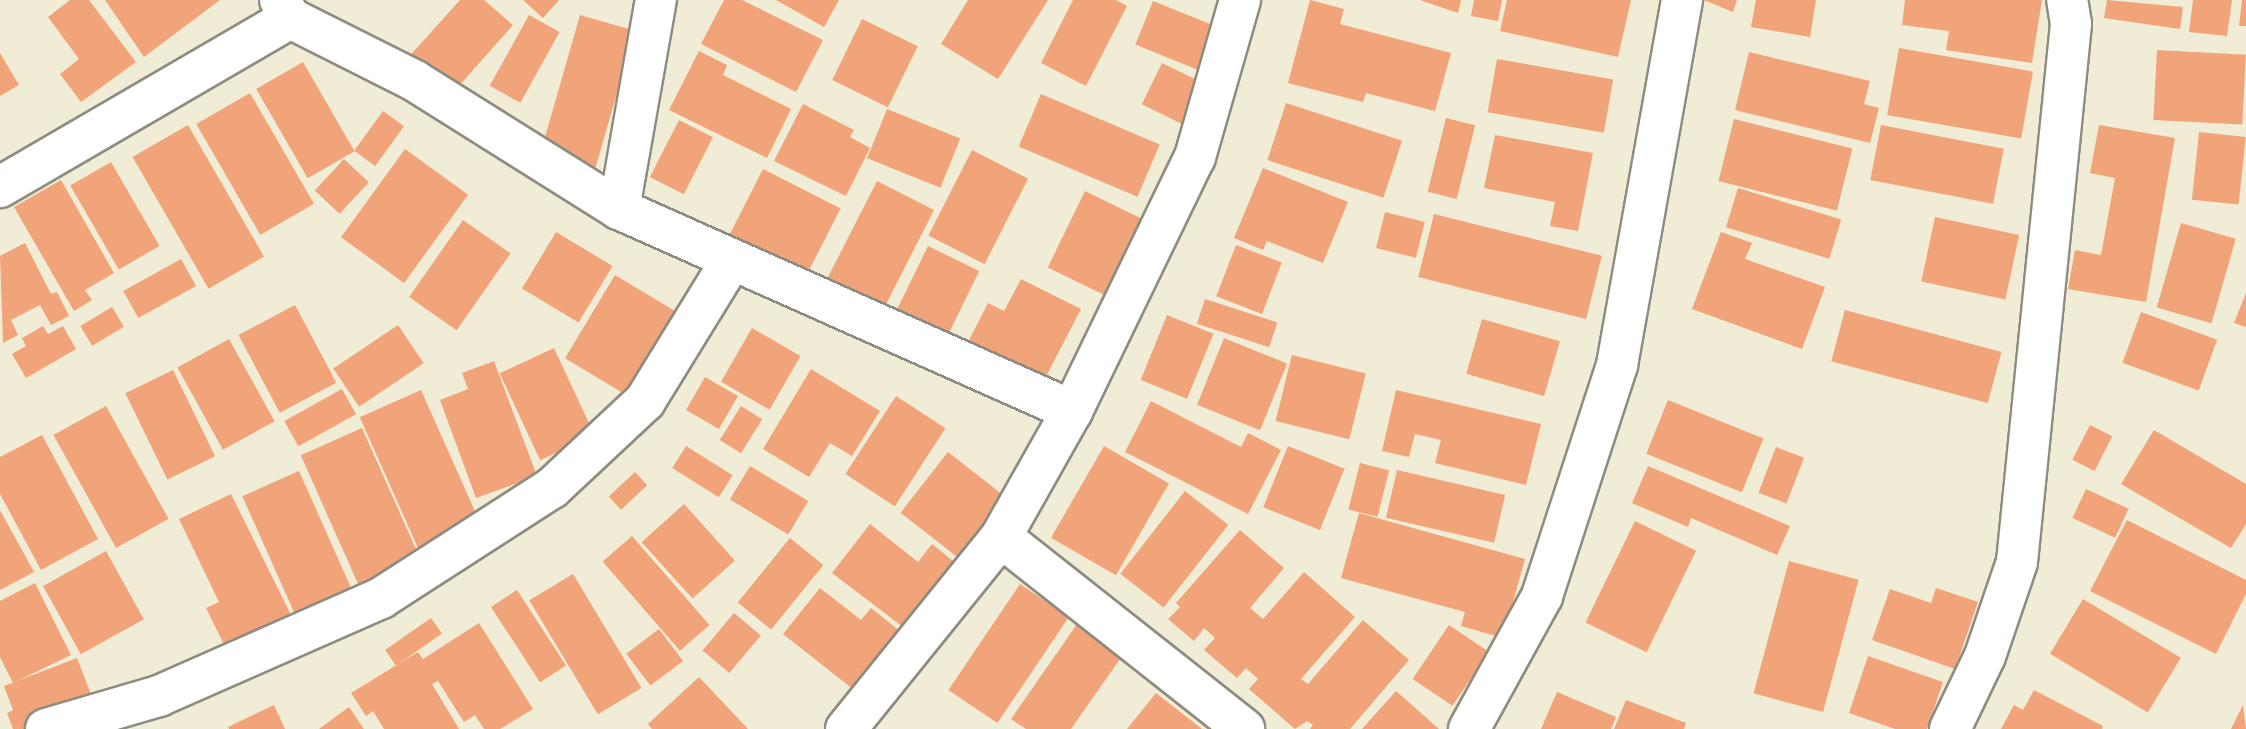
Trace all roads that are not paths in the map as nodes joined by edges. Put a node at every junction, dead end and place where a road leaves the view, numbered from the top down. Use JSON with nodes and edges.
{"nodes":[{"id":1,"x":656,"y":0,"type":"edge"},
{"id":2,"x":1240,"y":0,"type":"edge"},
{"id":3,"x":1682,"y":0,"type":"edge"},
{"id":4,"x":2067,"y":0,"type":"edge"},
{"id":5,"x":285,"y":9,"type":"edge"},
{"id":6,"x":0,"y":187,"type":"edge"},
{"id":7,"x":619,"y":209,"type":"junction"},
{"id":8,"x":731,"y":261,"type":"junction"},
{"id":9,"x":1072,"y":411,"type":"junction"},
{"id":10,"x":1001,"y":537,"type":"junction"},
{"id":11,"x":46,"y":729,"type":"edge"},
{"id":12,"x":846,"y":729,"type":"edge"},
{"id":13,"x":1244,"y":729,"type":"edge"},
{"id":14,"x":1469,"y":729,"type":"edge"},
{"id":15,"x":1950,"y":729,"type":"edge"}],
"edges":[{"from":1,"to":7,"type":"street"},
{"from":2,"to":9,"type":"street"},
{"from":3,"to":14,"type":"street"},
{"from":4,"to":15,"type":"street"},
{"from":5,"to":6,"type":"street"},
{"from":5,"to":7,"type":"street"},
{"from":7,"to":8,"type":"street"},
{"from":8,"to":9,"type":"street"},
{"from":8,"to":11,"type":"street"},
{"from":9,"to":10,"type":"street"},
{"from":10,"to":12,"type":"street"},
{"from":10,"to":13,"type":"street"}]}
